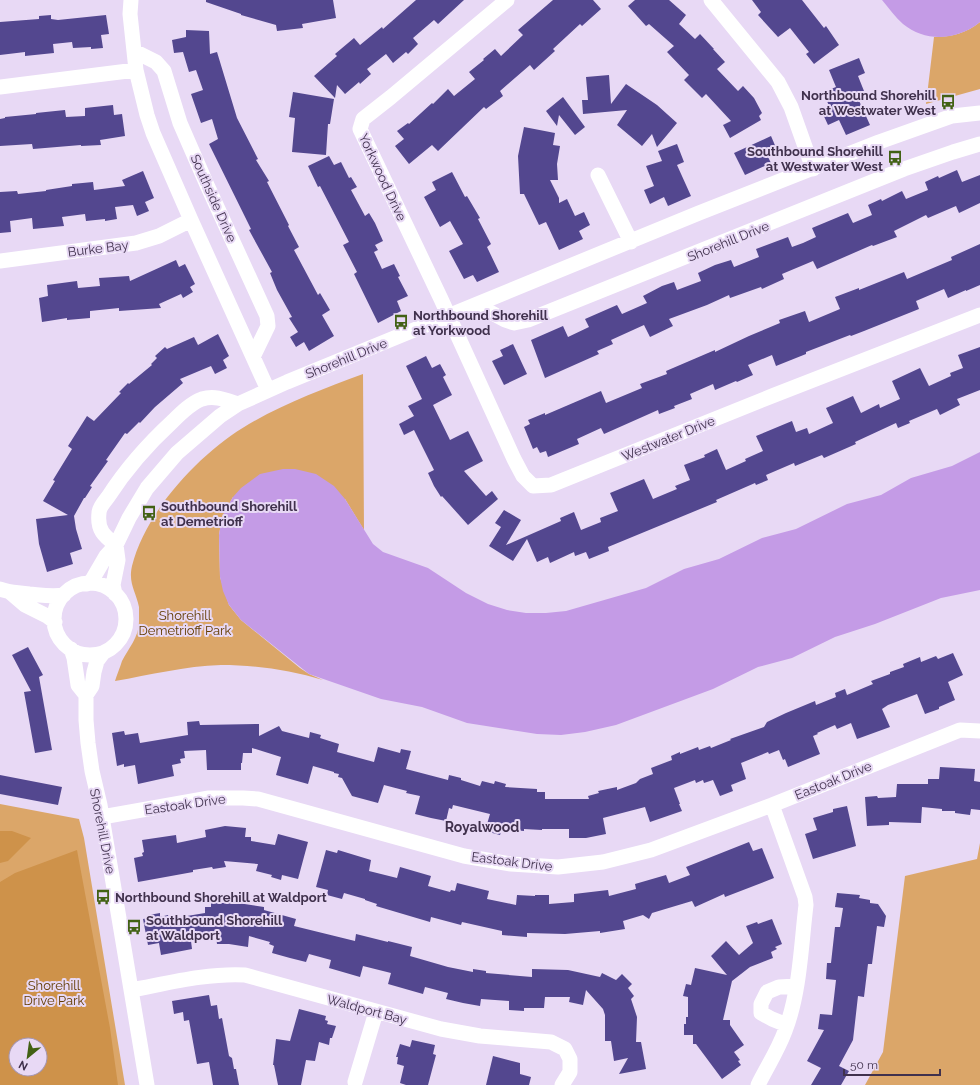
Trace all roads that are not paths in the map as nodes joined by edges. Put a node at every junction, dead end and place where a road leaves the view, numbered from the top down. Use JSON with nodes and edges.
{"nodes":[{"id":1,"x":131,"y":0,"type":"edge"},
{"id":2,"x":507,"y":0,"type":"edge"},
{"id":3,"x":711,"y":0,"type":"edge"},
{"id":4,"x":134,"y":51,"type":"junction"},
{"id":5,"x":136,"y":70,"type":"junction"},
{"id":6,"x":0,"y":87,"type":"edge"},
{"id":7,"x":980,"y":113,"type":"edge"},
{"id":8,"x":980,"y":144,"type":"edge"},
{"id":9,"x":813,"y":169,"type":"junction"},
{"id":10,"x":598,"y":175,"type":"dead end"},
{"id":11,"x":191,"y":220,"type":"junction"},
{"id":12,"x":631,"y":242,"type":"junction"},
{"id":13,"x":0,"y":261,"type":"edge"},
{"id":14,"x":478,"y":304,"type":"junction"},
{"id":15,"x":980,"y":315,"type":"edge"},
{"id":16,"x":449,"y":316,"type":"junction"},
{"id":17,"x":253,"y":357,"type":"junction"},
{"id":18,"x":268,"y":390,"type":"junction"},
{"id":19,"x":238,"y":404,"type":"junction"},
{"id":20,"x":116,"y":545,"type":"junction"},
{"id":21,"x":87,"y":584,"type":"junction"},
{"id":22,"x":6,"y":591,"type":"edge"},
{"id":23,"x":115,"y":594,"type":"junction"},
{"id":24,"x":64,"y":595,"type":"junction"},
{"id":25,"x":55,"y":622,"type":"junction"},
{"id":26,"x":71,"y":649,"type":"junction"},
{"id":27,"x":103,"y":653,"type":"junction"},
{"id":28,"x":86,"y":696,"type":"junction"},
{"id":29,"x":980,"y":731,"type":"edge"},
{"id":30,"x":772,"y":805,"type":"junction"},
{"id":31,"x":102,"y":817,"type":"junction"},
{"id":32,"x":796,"y":986,"type":"junction"},
{"id":33,"x":131,"y":990,"type":"junction"},
{"id":34,"x":376,"y":1012,"type":"junction"},
{"id":35,"x":787,"y":1025,"type":"junction"},
{"id":36,"x":355,"y":1082,"type":"dead end"},
{"id":37,"x":147,"y":1085,"type":"edge"},
{"id":38,"x":562,"y":1085,"type":"edge"},
{"id":39,"x":758,"y":1085,"type":"edge"}],
"edges":[{"from":1,"to":4,"type":"street"},
{"from":2,"to":16,"type":"street","name":"Yorkwood Drive"},
{"from":3,"to":9,"type":"street"},
{"from":4,"to":5,"type":"street"},
{"from":4,"to":17,"type":"street","name":"Southside Drive"},
{"from":5,"to":6,"type":"street"},
{"from":5,"to":11,"type":"street"},
{"from":7,"to":9,"type":"street","name":"Shorehill Drive"},
{"from":8,"to":14,"type":"street","name":"Shorehill Drive"},
{"from":9,"to":12,"type":"street","name":"Shorehill Drive"},
{"from":10,"to":12,"type":"street"},
{"from":11,"to":13,"type":"street","name":"Burke Bay"},
{"from":11,"to":17,"type":"street"},
{"from":12,"to":14,"type":"street","name":"Shorehill Drive"},
{"from":14,"to":16,"type":"street","name":"Shorehill Drive"},
{"from":15,"to":16,"type":"street","name":"Westwater Drive"},
{"from":16,"to":18,"type":"street","name":"Shorehill Drive"},
{"from":17,"to":18,"type":"street"},
{"from":18,"to":19,"type":"street","name":"Shorehill Drive"},
{"from":19,"to":20,"type":"street","name":"Shorehill Drive"},
{"from":19,"to":20,"type":"street"},
{"from":20,"to":21,"type":"street","name":"Shorehill Drive"},
{"from":20,"to":23,"type":"street","name":"Shorehill Drive"},
{"from":21,"to":23,"type":"street"},
{"from":21,"to":24,"type":"street"},
{"from":22,"to":24,"type":"street"},
{"from":22,"to":25,"type":"street"},
{"from":23,"to":27,"type":"street","name":"Shorehill Drive"},
{"from":24,"to":25,"type":"street"},
{"from":25,"to":26,"type":"street","name":"Shorehill Drive"},
{"from":26,"to":27,"type":"street"},
{"from":26,"to":28,"type":"street","name":"Shorehill Drive"},
{"from":27,"to":28,"type":"street","name":"Shorehill Drive"},
{"from":28,"to":31,"type":"street","name":"Shorehill Drive"},
{"from":29,"to":30,"type":"street","name":"Eastoak Drive"},
{"from":30,"to":31,"type":"street","name":"Eastoak Drive"},
{"from":30,"to":32,"type":"street"},
{"from":31,"to":33,"type":"street","name":"Shorehill Drive"},
{"from":32,"to":35,"type":"street"},
{"from":32,"to":35,"type":"street"},
{"from":33,"to":34,"type":"street","name":"Waldport Bay"},
{"from":33,"to":37,"type":"street","name":"Shorehill Drive"},
{"from":34,"to":36,"type":"street"},
{"from":34,"to":38,"type":"street","name":"Waldport Bay"},
{"from":35,"to":39,"type":"street"}]}
